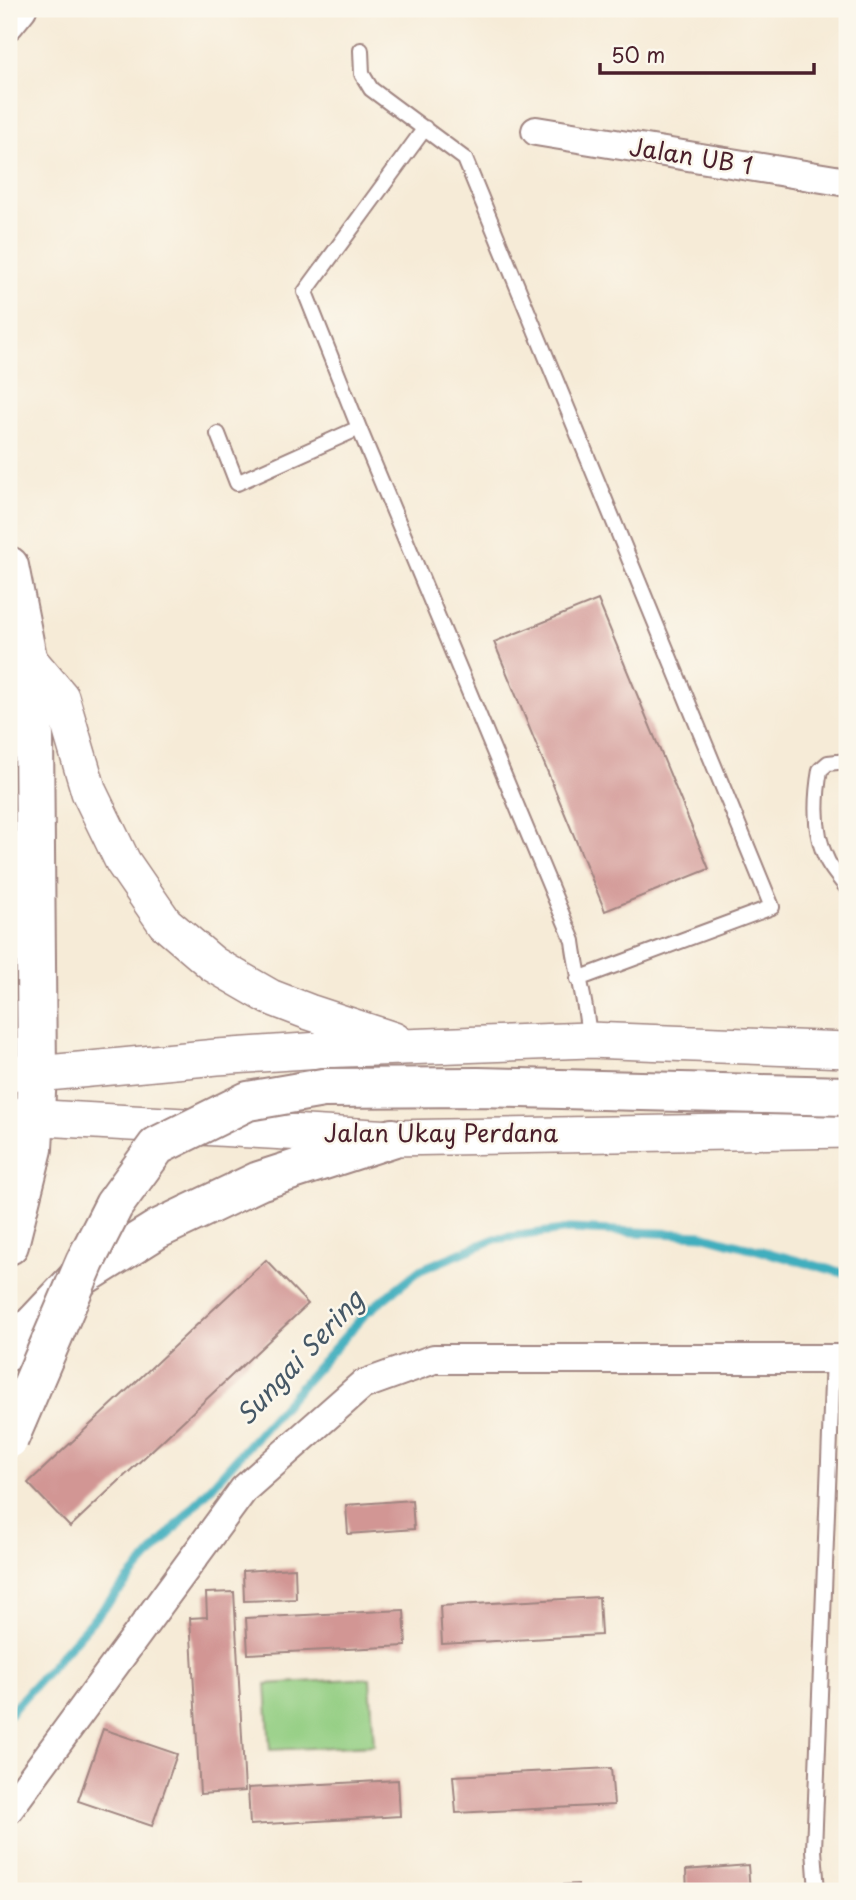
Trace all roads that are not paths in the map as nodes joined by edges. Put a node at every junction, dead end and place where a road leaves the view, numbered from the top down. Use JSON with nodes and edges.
{"nodes":[{"id":1,"x":22,"y":9,"type":"edge"},
{"id":2,"x":9,"y":25,"type":"edge"},
{"id":3,"x":361,"y":50,"type":"dead end"},
{"id":4,"x":425,"y":128,"type":"junction"},
{"id":5,"x":536,"y":131,"type":"dead end"},
{"id":6,"x":847,"y":182,"type":"edge"},
{"id":7,"x":359,"y":428,"type":"junction"},
{"id":8,"x":218,"y":435,"type":"dead end"},
{"id":9,"x":9,"y":566,"type":"edge"},
{"id":10,"x":27,"y":657,"type":"junction"},
{"id":11,"x":847,"y":761,"type":"edge"},
{"id":12,"x":34,"y":842,"type":"junction"},
{"id":13,"x":847,"y":888,"type":"edge"},
{"id":14,"x":9,"y":915,"type":"edge"},
{"id":15,"x":578,"y":979,"type":"junction"},
{"id":16,"x":589,"y":1040,"type":"junction"},
{"id":17,"x":416,"y":1047,"type":"junction"},
{"id":18,"x":847,"y":1050,"type":"edge"},
{"id":19,"x":23,"y":1073,"type":"edge"},
{"id":20,"x":847,"y":1096,"type":"edge"},
{"id":21,"x":22,"y":1117,"type":"edge"},
{"id":22,"x":847,"y":1130,"type":"edge"},
{"id":23,"x":392,"y":1138,"type":"junction"},
{"id":24,"x":9,"y":1245,"type":"edge"},
{"id":25,"x":9,"y":1351,"type":"edge"},
{"id":26,"x":840,"y":1358,"type":"edge"},
{"id":27,"x":9,"y":1439,"type":"edge"},
{"id":28,"x":9,"y":1809,"type":"edge"},
{"id":29,"x":817,"y":1891,"type":"edge"}],
"edges":[{"from":1,"to":2,"type":"street"},
{"from":3,"to":4,"type":"lane"},
{"from":4,"to":7,"type":"lane"},
{"from":4,"to":15,"type":"lane"},
{"from":5,"to":6,"type":"street","name":"Jalan UB 1"},
{"from":7,"to":8,"type":"lane"},
{"from":7,"to":15,"type":"lane"},
{"from":9,"to":10,"type":"highway"},
{"from":10,"to":12,"type":"highway"},
{"from":10,"to":17,"type":"street"},
{"from":11,"to":13,"type":"lane"},
{"from":12,"to":14,"type":"highway"},
{"from":12,"to":19,"type":"highway"},
{"from":15,"to":16,"type":"lane"},
{"from":16,"to":17,"type":"street"},
{"from":16,"to":18,"type":"street"},
{"from":17,"to":19,"type":"street"},
{"from":19,"to":21,"type":"highway"},
{"from":20,"to":27,"type":"highway","bridge":true},
{"from":21,"to":23,"type":"street","name":"Jalan Ukay Perdana"},
{"from":21,"to":24,"type":"highway"},
{"from":22,"to":23,"type":"street","name":"Jalan Ukay Perdana"},
{"from":23,"to":25,"type":"highway"},
{"from":26,"to":28,"type":"street"},
{"from":26,"to":29,"type":"lane"}]}
